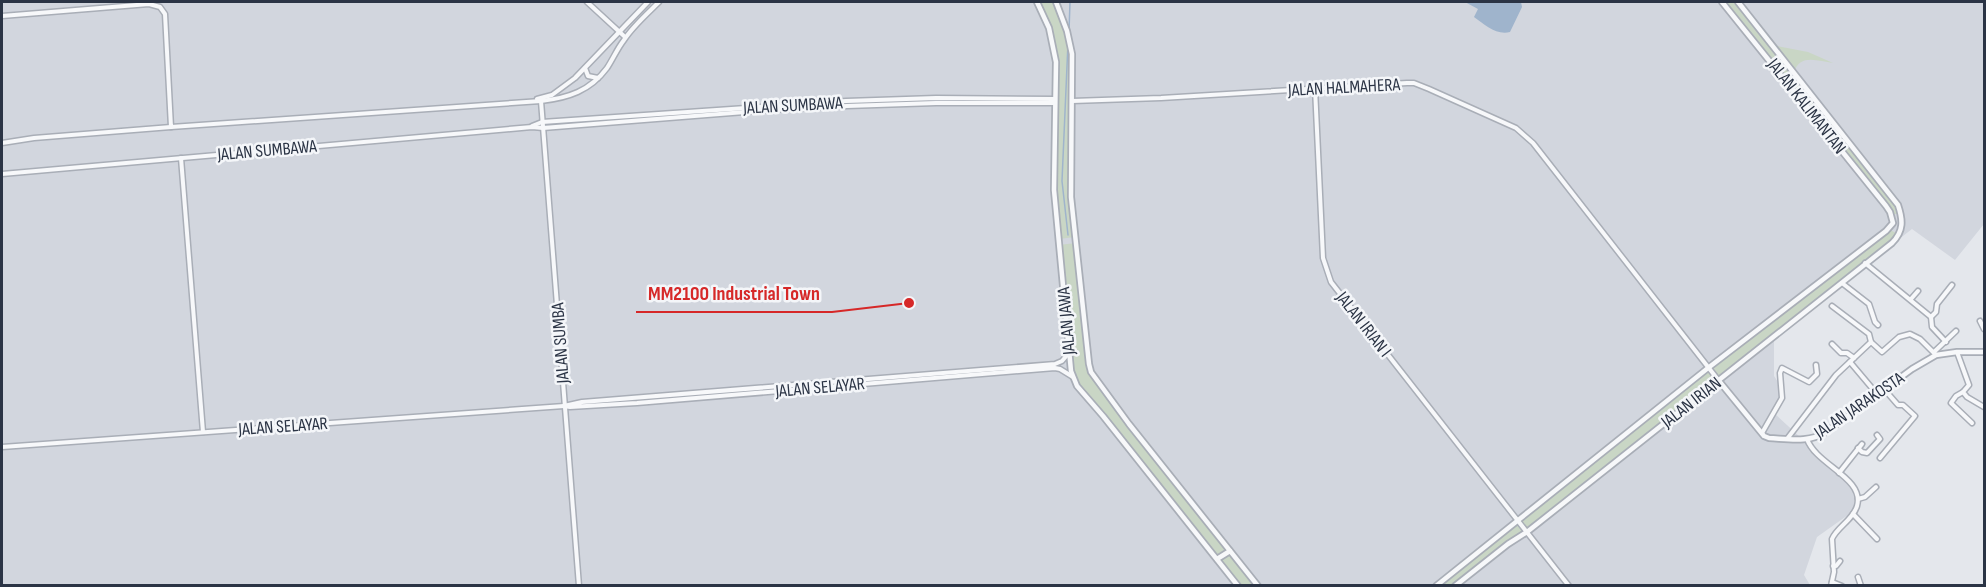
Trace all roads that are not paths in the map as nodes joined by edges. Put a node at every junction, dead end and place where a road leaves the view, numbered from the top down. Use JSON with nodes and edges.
{"nodes":[{"id":1,"x":587,"y":2,"type":"edge"},
{"id":2,"x":648,"y":2,"type":"edge"},
{"id":3,"x":659,"y":2,"type":"edge"},
{"id":4,"x":1037,"y":2,"type":"edge"},
{"id":5,"x":1056,"y":2,"type":"edge"},
{"id":6,"x":1722,"y":2,"type":"edge"},
{"id":7,"x":1738,"y":2,"type":"edge"},
{"id":8,"x":2,"y":16,"type":"edge"},
{"id":9,"x":619,"y":32,"type":"junction"},
{"id":10,"x":625,"y":37,"type":"junction"},
{"id":11,"x":585,"y":68,"type":"junction"},
{"id":12,"x":598,"y":78,"type":"junction"},
{"id":13,"x":1315,"y":88,"type":"junction"},
{"id":14,"x":534,"y":100,"type":"junction"},
{"id":15,"x":541,"y":101,"type":"junction"},
{"id":16,"x":1055,"y":101,"type":"junction"},
{"id":17,"x":1072,"y":101,"type":"junction"},
{"id":18,"x":748,"y":110,"type":"junction"},
{"id":19,"x":542,"y":122,"type":"junction"},
{"id":20,"x":532,"y":126,"type":"junction"},
{"id":21,"x":171,"y":127,"type":"junction"},
{"id":22,"x":543,"y":128,"type":"junction"},
{"id":23,"x":2,"y":143,"type":"edge"},
{"id":24,"x":181,"y":158,"type":"junction"},
{"id":25,"x":2,"y":174,"type":"edge"},
{"id":26,"x":1898,"y":204,"type":"junction"},
{"id":27,"x":1890,"y":212,"type":"junction"},
{"id":28,"x":1887,"y":230,"type":"junction"},
{"id":29,"x":1896,"y":238,"type":"junction"},
{"id":30,"x":1865,"y":263,"type":"junction"},
{"id":31,"x":1842,"y":283,"type":"junction"},
{"id":32,"x":1952,"y":285,"type":"dead end"},
{"id":33,"x":1918,"y":291,"type":"dead end"},
{"id":34,"x":1911,"y":299,"type":"junction"},
{"id":35,"x":1832,"y":306,"type":"dead end"},
{"id":36,"x":1931,"y":317,"type":"junction"},
{"id":37,"x":1980,"y":321,"type":"dead end"},
{"id":38,"x":1878,"y":325,"type":"dead end"},
{"id":39,"x":1984,"y":328,"type":"edge"},
{"id":40,"x":1956,"y":331,"type":"dead end"},
{"id":41,"x":1871,"y":342,"type":"junction"},
{"id":42,"x":1946,"y":342,"type":"junction"},
{"id":43,"x":1832,"y":344,"type":"dead end"},
{"id":44,"x":1957,"y":352,"type":"junction"},
{"id":45,"x":1984,"y":352,"type":"edge"},
{"id":46,"x":1068,"y":354,"type":"junction"},
{"id":47,"x":1935,"y":354,"type":"junction"},
{"id":48,"x":1854,"y":358,"type":"junction"},
{"id":49,"x":1850,"y":362,"type":"junction"},
{"id":50,"x":1815,"y":365,"type":"dead end"},
{"id":51,"x":1038,"y":367,"type":"junction"},
{"id":52,"x":1708,"y":368,"type":"junction"},
{"id":53,"x":1073,"y":377,"type":"junction"},
{"id":54,"x":1719,"y":381,"type":"junction"},
{"id":55,"x":1884,"y":389,"type":"junction"},
{"id":56,"x":1963,"y":392,"type":"junction"},
{"id":57,"x":1877,"y":394,"type":"junction"},
{"id":58,"x":564,"y":406,"type":"junction"},
{"id":59,"x":1984,"y":407,"type":"edge"},
{"id":60,"x":1972,"y":423,"type":"dead end"},
{"id":61,"x":203,"y":432,"type":"junction"},
{"id":62,"x":1761,"y":434,"type":"junction"},
{"id":63,"x":1877,"y":435,"type":"dead end"},
{"id":64,"x":1787,"y":439,"type":"junction"},
{"id":65,"x":1807,"y":439,"type":"junction"},
{"id":66,"x":1862,"y":444,"type":"dead end"},
{"id":67,"x":2,"y":447,"type":"edge"},
{"id":68,"x":1858,"y":448,"type":"junction"},
{"id":69,"x":1880,"y":458,"type":"dead end"},
{"id":70,"x":1839,"y":473,"type":"junction"},
{"id":71,"x":1876,"y":488,"type":"dead end"},
{"id":72,"x":1858,"y":500,"type":"junction"},
{"id":73,"x":1853,"y":514,"type":"junction"},
{"id":74,"x":1518,"y":520,"type":"junction"},
{"id":75,"x":1527,"y":532,"type":"junction"},
{"id":76,"x":1877,"y":539,"type":"dead end"},
{"id":77,"x":1230,"y":551,"type":"junction"},
{"id":78,"x":1217,"y":559,"type":"junction"},
{"id":79,"x":1840,"y":561,"type":"dead end"},
{"id":80,"x":1833,"y":566,"type":"junction"},
{"id":81,"x":1858,"y":577,"type":"dead end"},
{"id":82,"x":1831,"y":584,"type":"edge"},
{"id":83,"x":579,"y":585,"type":"edge"},
{"id":84,"x":1238,"y":585,"type":"edge"},
{"id":85,"x":1258,"y":585,"type":"edge"},
{"id":86,"x":1436,"y":585,"type":"edge"},
{"id":87,"x":1455,"y":585,"type":"edge"},
{"id":88,"x":1569,"y":585,"type":"edge"},
{"id":89,"x":1842,"y":585,"type":"edge"},
{"id":90,"x":1861,"y":585,"type":"edge"}],
"edges":[{"from":1,"to":9,"type":"street"},
{"from":2,"to":9,"type":"street"},
{"from":3,"to":10,"type":"street"},
{"from":4,"to":16,"type":"street","name":"JALAN JAWA"},
{"from":5,"to":17,"type":"street","name":"JALAN JAWA"},
{"from":6,"to":27,"type":"street","name":"JALAN KALIMANTAN"},
{"from":7,"to":26,"type":"street","name":"JALAN KALIMANTAN"},
{"from":8,"to":21,"type":"street"},
{"from":9,"to":10,"type":"street"},
{"from":9,"to":11,"type":"street"},
{"from":10,"to":12,"type":"street"},
{"from":11,"to":12,"type":"street"},
{"from":11,"to":14,"type":"street"},
{"from":12,"to":15,"type":"street"},
{"from":13,"to":17,"type":"street","name":"JALAN HALMAHERA"},
{"from":13,"to":52,"type":"street","name":"JALAN HALMAHERA"},
{"from":13,"to":74,"type":"street","name":"JALAN IRIAN I"},
{"from":14,"to":15,"type":"street"},
{"from":14,"to":21,"type":"street"},
{"from":15,"to":19,"type":"street","name":"JALAN SUMBA"},
{"from":16,"to":18,"type":"street","name":"JALAN SUMBAWA"},
{"from":16,"to":46,"type":"street","name":"JALAN JAWA"},
{"from":17,"to":77,"type":"street","name":"JALAN JAWA"},
{"from":18,"to":19,"type":"street","name":"JALAN SUMBAWA"},
{"from":18,"to":22,"type":"street","name":"JALAN SUMBAWA"},
{"from":19,"to":20,"type":"street","name":"JALAN SUMBAWA"},
{"from":19,"to":22,"type":"street","name":"JALAN SUMBA"},
{"from":20,"to":22,"type":"street","name":"JALAN SUMBAWA"},
{"from":20,"to":24,"type":"street","name":"JALAN SUMBAWA"},
{"from":21,"to":23,"type":"street"},
{"from":22,"to":58,"type":"street","name":"JALAN SUMBA"},
{"from":24,"to":25,"type":"street","name":"JALAN SUMBAWA"},
{"from":24,"to":61,"type":"street"},
{"from":26,"to":27,"type":"street"},
{"from":26,"to":29,"type":"street"},
{"from":27,"to":28,"type":"street"},
{"from":28,"to":29,"type":"street"},
{"from":28,"to":52,"type":"street","name":"JALAN IRIAN"},
{"from":29,"to":30,"type":"street","name":"JALAN IRIAN"},
{"from":30,"to":31,"type":"street","name":"JALAN IRIAN"},
{"from":30,"to":34,"type":"street"},
{"from":31,"to":38,"type":"street"},
{"from":31,"to":54,"type":"street","name":"JALAN IRIAN"},
{"from":32,"to":36,"type":"street"},
{"from":33,"to":34,"type":"street"},
{"from":34,"to":36,"type":"street"},
{"from":35,"to":41,"type":"street"},
{"from":36,"to":42,"type":"street"},
{"from":37,"to":39,"type":"street"},
{"from":40,"to":42,"type":"street"},
{"from":41,"to":47,"type":"street"},
{"from":41,"to":48,"type":"street"},
{"from":42,"to":47,"type":"street"},
{"from":43,"to":48,"type":"street"},
{"from":44,"to":45,"type":"street","name":"JALAN JARAKOSTA"},
{"from":44,"to":47,"type":"street","name":"JALAN JARAKOSTA"},
{"from":44,"to":56,"type":"street"},
{"from":46,"to":51,"type":"street","name":"JALAN SELAYAR"},
{"from":46,"to":53,"type":"street","name":"JALAN JAWA"},
{"from":47,"to":55,"type":"street","name":"JALAN JARAKOSTA"},
{"from":48,"to":49,"type":"street"},
{"from":49,"to":57,"type":"street"},
{"from":49,"to":64,"type":"street"},
{"from":50,"to":62,"type":"street"},
{"from":51,"to":53,"type":"street","name":"JALAN SELAYAR"},
{"from":51,"to":58,"type":"street","name":"JALAN SELAYAR"},
{"from":52,"to":54,"type":"street","name":"JALAN HALMAHERA"},
{"from":52,"to":74,"type":"street","name":"JALAN IRIAN"},
{"from":53,"to":78,"type":"street","name":"JALAN JAWA"},
{"from":54,"to":62,"type":"street"},
{"from":54,"to":75,"type":"street","name":"JALAN IRIAN"},
{"from":55,"to":57,"type":"street","name":"JALAN JARAKOSTA"},
{"from":55,"to":69,"type":"street"},
{"from":56,"to":59,"type":"street"},
{"from":56,"to":60,"type":"street"},
{"from":57,"to":65,"type":"street","name":"JALAN JARAKOSTA"},
{"from":58,"to":61,"type":"street","name":"JALAN SELAYAR"},
{"from":58,"to":83,"type":"street","name":"JALAN SUMBA"},
{"from":61,"to":67,"type":"street","name":"JALAN SELAYAR"},
{"from":62,"to":64,"type":"street","name":"JALAN JARAKOSTA"},
{"from":63,"to":68,"type":"street"},
{"from":64,"to":65,"type":"street","name":"JALAN JARAKOSTA"},
{"from":65,"to":70,"type":"street"},
{"from":66,"to":68,"type":"street"},
{"from":68,"to":70,"type":"street"},
{"from":70,"to":72,"type":"street"},
{"from":71,"to":72,"type":"street"},
{"from":72,"to":73,"type":"street"},
{"from":73,"to":76,"type":"street"},
{"from":73,"to":80,"type":"street"},
{"from":74,"to":75,"type":"street","name":"JALAN IRIAN I"},
{"from":74,"to":86,"type":"street","name":"JALAN IRIAN"},
{"from":75,"to":87,"type":"street","name":"JALAN IRIAN"},
{"from":75,"to":88,"type":"street","name":"JALAN IRIAN I"},
{"from":77,"to":78,"type":"street"},
{"from":77,"to":85,"type":"street","name":"JALAN JAWA"},
{"from":78,"to":84,"type":"street","name":"JALAN JAWA"},
{"from":79,"to":80,"type":"street"},
{"from":80,"to":82,"type":"street"},
{"from":81,"to":90,"type":"street"},
{"from":82,"to":89,"type":"street"}]}
